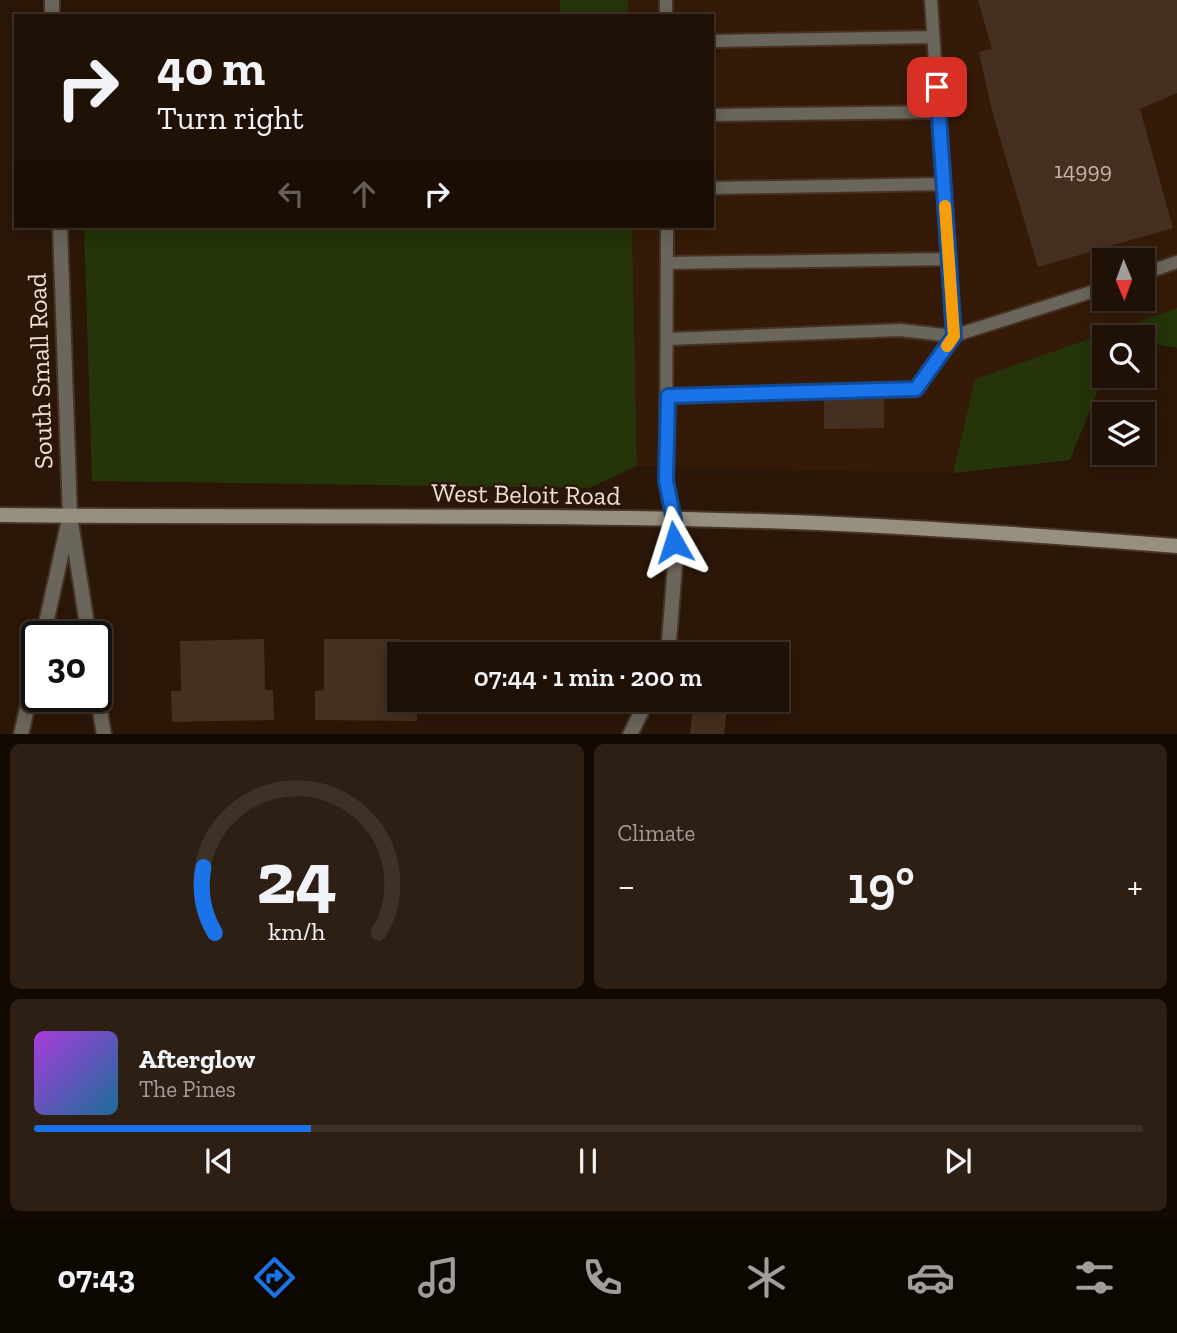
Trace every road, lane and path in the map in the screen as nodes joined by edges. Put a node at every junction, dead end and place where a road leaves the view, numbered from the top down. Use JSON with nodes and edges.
{"nodes":[{"id":1,"x":931,"y":0,"type":"edge"},
{"id":2,"x":933,"y":37,"type":"junction"},
{"id":3,"x":714,"y":41,"type":"edge"},
{"id":4,"x":938,"y":112,"type":"junction"},
{"id":5,"x":714,"y":115,"type":"edge"},
{"id":6,"x":943,"y":184,"type":"junction"},
{"id":7,"x":714,"y":188,"type":"edge"},
{"id":8,"x":60,"y":228,"type":"edge"},
{"id":9,"x":667,"y":228,"type":"edge"},
{"id":10,"x":948,"y":259,"type":"junction"},
{"id":11,"x":1177,"y":262,"type":"edge"},
{"id":12,"x":667,"y":263,"type":"junction"},
{"id":13,"x":1155,"y":270,"type":"edge"},
{"id":14,"x":1092,"y":292,"type":"edge"},
{"id":15,"x":954,"y":336,"type":"junction"},
{"id":16,"x":667,"y":339,"type":"junction"},
{"id":17,"x":668,"y":396,"type":"junction"},
{"id":18,"x":0,"y":515,"type":"edge"},
{"id":19,"x":69,"y":516,"type":"junction"},
{"id":20,"x":674,"y":520,"type":"junction"},
{"id":21,"x":1177,"y":546,"type":"edge"},
{"id":22,"x":46,"y":621,"type":"edge"},
{"id":23,"x":86,"y":621,"type":"edge"},
{"id":24,"x":669,"y":642,"type":"edge"},
{"id":25,"x":26,"y":712,"type":"edge"},
{"id":26,"x":100,"y":712,"type":"edge"},
{"id":27,"x":641,"y":712,"type":"edge"},
{"id":28,"x":21,"y":734,"type":"edge"},
{"id":29,"x":104,"y":734,"type":"edge"},
{"id":30,"x":630,"y":734,"type":"edge"}],
"edges":[{"from":1,"to":2,"type":"lane"},
{"from":2,"to":3,"type":"lane"},
{"from":2,"to":4,"type":"lane"},
{"from":4,"to":5,"type":"lane"},
{"from":4,"to":6,"type":"lane"},
{"from":6,"to":7,"type":"lane"},
{"from":6,"to":10,"type":"lane"},
{"from":8,"to":19,"type":"street","name":"South Small Road"},
{"from":9,"to":12,"type":"lane"},
{"from":10,"to":12,"type":"lane"},
{"from":10,"to":15,"type":"lane"},
{"from":11,"to":13,"type":"lane"},
{"from":12,"to":16,"type":"lane"},
{"from":14,"to":15,"type":"lane"},
{"from":15,"to":16,"type":"lane"},
{"from":15,"to":17,"type":"lane"},
{"from":16,"to":17,"type":"lane"},
{"from":17,"to":20,"type":"lane"},
{"from":18,"to":19,"type":"main road","name":"West Beloit Road"},
{"from":19,"to":20,"type":"main road","name":"West Beloit Road"},
{"from":19,"to":22,"type":"street"},
{"from":19,"to":23,"type":"street"},
{"from":20,"to":21,"type":"main road","name":"West Beloit Road"},
{"from":20,"to":24,"type":"street"},
{"from":25,"to":28,"type":"street"},
{"from":26,"to":29,"type":"street"},
{"from":27,"to":30,"type":"street"}]}
